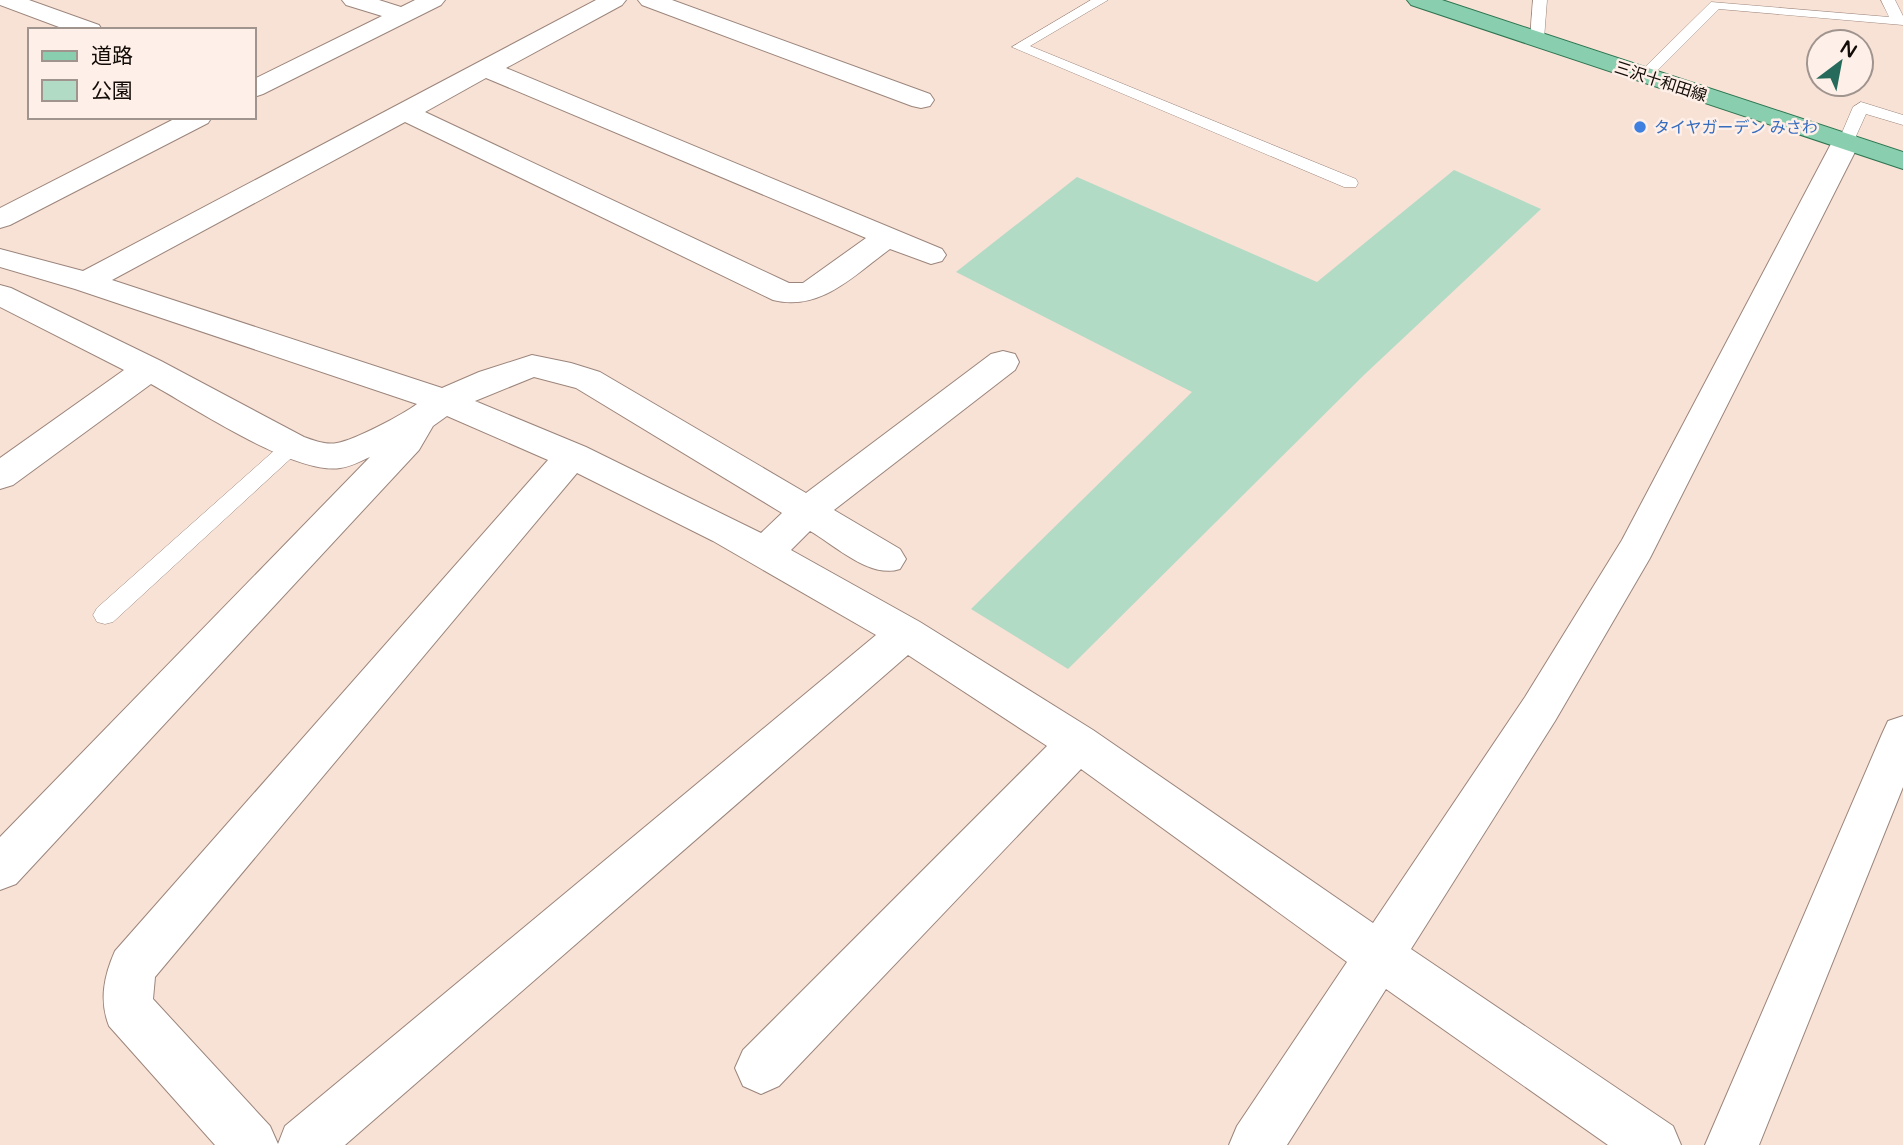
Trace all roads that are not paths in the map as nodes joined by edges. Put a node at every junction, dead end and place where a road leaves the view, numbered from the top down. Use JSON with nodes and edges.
{"nodes":[{"id":1,"x":7,"y":0,"type":"edge"},
{"id":2,"x":354,"y":0,"type":"edge"},
{"id":3,"x":433,"y":0,"type":"edge"},
{"id":4,"x":614,"y":0,"type":"edge"},
{"id":5,"x":650,"y":0,"type":"edge"},
{"id":6,"x":1101,"y":0,"type":"edge"},
{"id":7,"x":1419,"y":0,"type":"edge"},
{"id":8,"x":1540,"y":0,"type":"edge"},
{"id":9,"x":1888,"y":0,"type":"edge"},
{"id":10,"x":403,"y":15,"type":"junction"},
{"id":11,"x":84,"y":28,"type":"edge"},
{"id":12,"x":1537,"y":39,"type":"junction"},
{"id":13,"x":485,"y":69,"type":"junction"},
{"id":14,"x":1645,"y":75,"type":"junction"},
{"id":15,"x":256,"y":88,"type":"edge"},
{"id":16,"x":921,"y":100,"type":"dead end"},
{"id":17,"x":406,"y":113,"type":"junction"},
{"id":18,"x":195,"y":119,"type":"edge"},
{"id":19,"x":1903,"y":120,"type":"edge"},
{"id":20,"x":1846,"y":142,"type":"junction"},
{"id":21,"x":1903,"y":161,"type":"edge"},
{"id":22,"x":1350,"y":183,"type":"dead end"},
{"id":23,"x":0,"y":219,"type":"edge"},
{"id":24,"x":887,"y":237,"type":"junction"},
{"id":25,"x":931,"y":255,"type":"dead end"},
{"id":26,"x":0,"y":258,"type":"edge"},
{"id":27,"x":86,"y":282,"type":"junction"},
{"id":28,"x":0,"y":295,"type":"edge"},
{"id":29,"x":1003,"y":362,"type":"dead end"},
{"id":30,"x":149,"y":369,"type":"junction"},
{"id":31,"x":432,"y":410,"type":"junction"},
{"id":32,"x":292,"y":446,"type":"junction"},
{"id":33,"x":573,"y":456,"type":"junction"},
{"id":34,"x":0,"y":476,"type":"edge"},
{"id":35,"x":806,"y":512,"type":"junction"},
{"id":36,"x":764,"y":554,"type":"junction"},
{"id":37,"x":887,"y":559,"type":"dead end"},
{"id":38,"x":105,"y":615,"type":"dead end"},
{"id":39,"x":906,"y":633,"type":"junction"},
{"id":40,"x":1903,"y":734,"type":"edge"},
{"id":41,"x":1078,"y":743,"type":"junction"},
{"id":42,"x":0,"y":869,"type":"edge"},
{"id":43,"x":1377,"y":955,"type":"junction"},
{"id":44,"x":761,"y":1068,"type":"dead end"},
{"id":45,"x":251,"y":1145,"type":"edge"},
{"id":46,"x":304,"y":1145,"type":"edge"},
{"id":47,"x":1256,"y":1145,"type":"edge"},
{"id":48,"x":1654,"y":1145,"type":"edge"},
{"id":49,"x":1732,"y":1145,"type":"edge"}],
"edges":[{"from":1,"to":11,"type":"street"},
{"from":2,"to":10,"type":"street"},
{"from":3,"to":10,"type":"street"},
{"from":4,"to":13,"type":"street"},
{"from":5,"to":16,"type":"street"},
{"from":6,"to":22,"type":"lane"},
{"from":7,"to":12,"type":"main road","name":"三沢十和田線"},
{"from":8,"to":12,"type":"lane"},
{"from":9,"to":14,"type":"lane"},
{"from":10,"to":15,"type":"street"},
{"from":12,"to":14,"type":"main road","name":"三沢十和田線"},
{"from":13,"to":17,"type":"street"},
{"from":13,"to":24,"type":"street"},
{"from":14,"to":20,"type":"main road","name":"三沢十和田線"},
{"from":17,"to":24,"type":"street"},
{"from":17,"to":27,"type":"street"},
{"from":18,"to":23,"type":"street"},
{"from":19,"to":20,"type":"lane"},
{"from":20,"to":21,"type":"main road","name":"三沢十和田線"},
{"from":20,"to":43,"type":"street"},
{"from":24,"to":25,"type":"street"},
{"from":26,"to":27,"type":"street"},
{"from":27,"to":31,"type":"street"},
{"from":28,"to":30,"type":"street"},
{"from":29,"to":35,"type":"street"},
{"from":30,"to":32,"type":"street"},
{"from":30,"to":34,"type":"street"},
{"from":31,"to":32,"type":"street"},
{"from":31,"to":33,"type":"street"},
{"from":31,"to":35,"type":"street"},
{"from":31,"to":42,"type":"street"},
{"from":32,"to":38,"type":"lane"},
{"from":33,"to":36,"type":"street"},
{"from":33,"to":45,"type":"street"},
{"from":35,"to":36,"type":"street"},
{"from":35,"to":37,"type":"street"},
{"from":36,"to":39,"type":"street"},
{"from":39,"to":41,"type":"street"},
{"from":39,"to":46,"type":"street"},
{"from":40,"to":49,"type":"street"},
{"from":41,"to":43,"type":"street"},
{"from":41,"to":44,"type":"street"},
{"from":43,"to":47,"type":"street"},
{"from":43,"to":48,"type":"street"}]}
